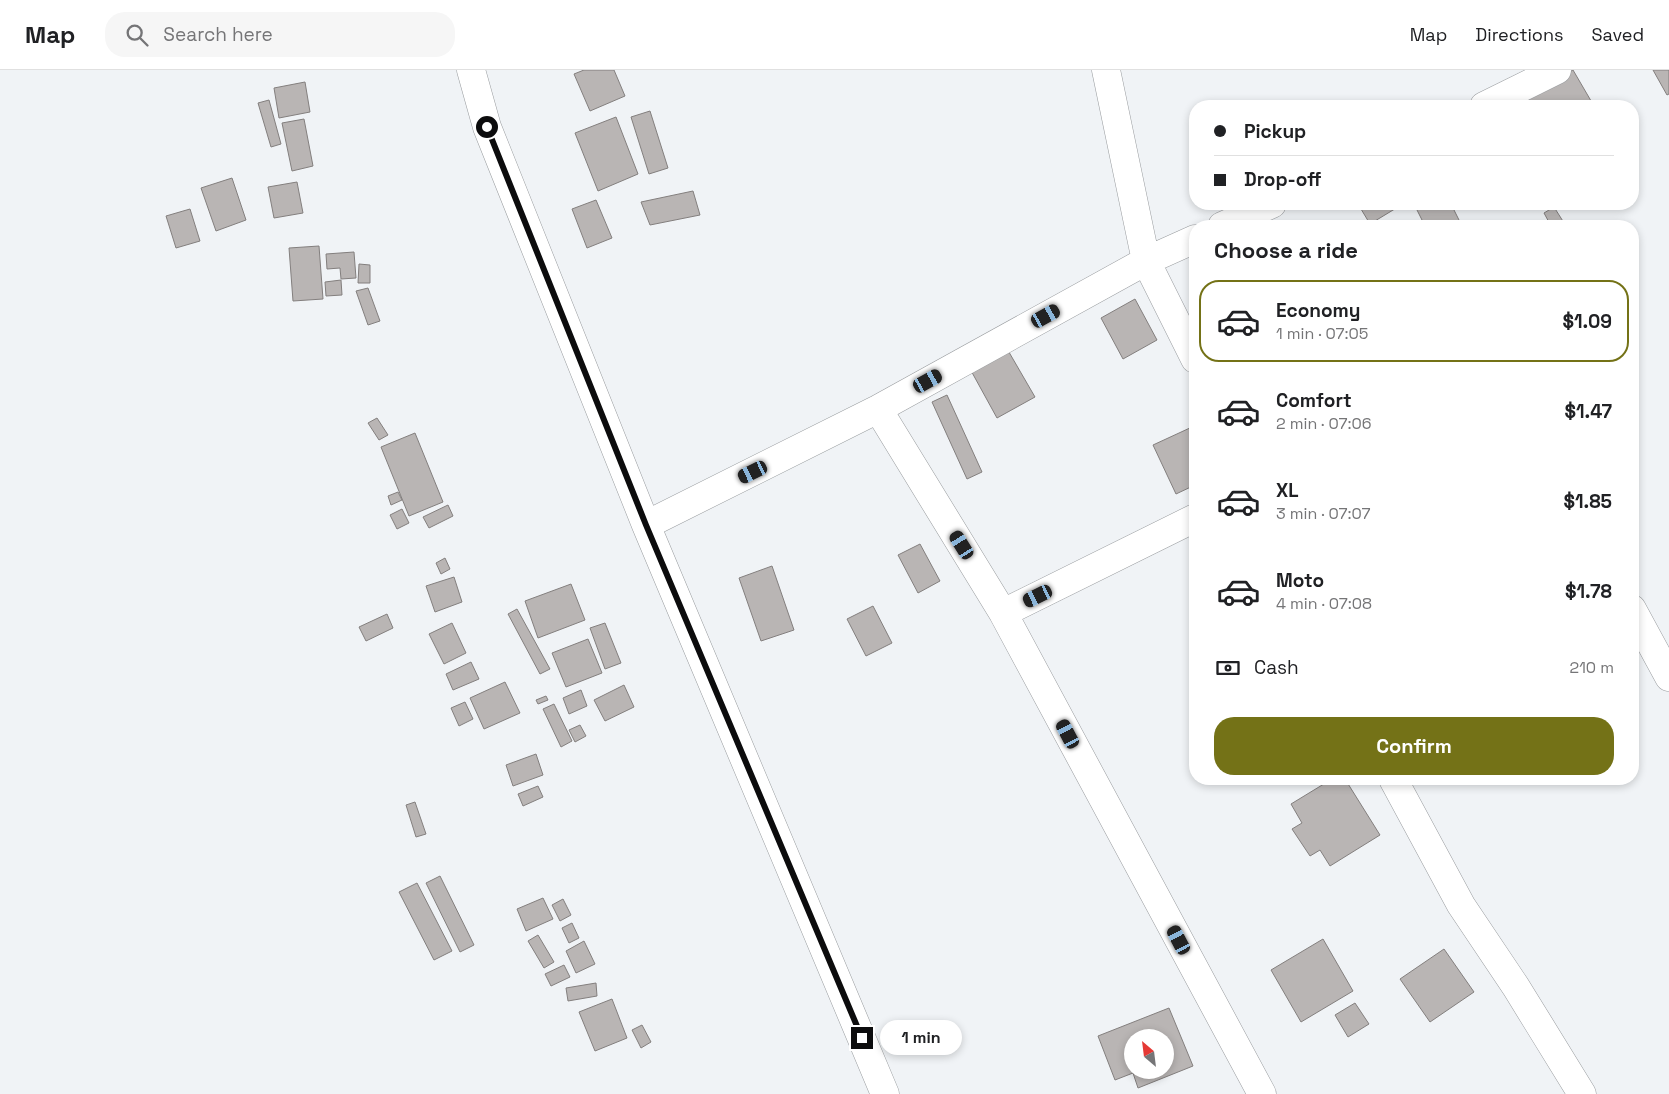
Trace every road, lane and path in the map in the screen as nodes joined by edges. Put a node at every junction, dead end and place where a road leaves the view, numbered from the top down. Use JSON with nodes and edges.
{"nodes":[{"id":1,"x":471,"y":70,"type":"edge"},
{"id":2,"x":1106,"y":70,"type":"edge"},
{"id":3,"x":1557,"y":70,"type":"edge"},
{"id":4,"x":1496,"y":100,"type":"edge"},
{"id":5,"x":1258,"y":210,"type":"edge"},
{"id":6,"x":1236,"y":220,"type":"edge"},
{"id":7,"x":1189,"y":242,"type":"edge"},
{"id":8,"x":1146,"y":261,"type":"junction"},
{"id":9,"x":1189,"y":347,"type":"edge"},
{"id":10,"x":878,"y":409,"type":"junction"},
{"id":11,"x":1189,"y":521,"type":"edge"},
{"id":12,"x":646,"y":525,"type":"junction"},
{"id":13,"x":1003,"y":613,"type":"junction"},
{"id":14,"x":1639,"y":622,"type":"edge"},
{"id":15,"x":1669,"y":677,"type":"edge"},
{"id":16,"x":1396,"y":785,"type":"edge"},
{"id":17,"x":885,"y":1094,"type":"edge"},
{"id":18,"x":1262,"y":1094,"type":"edge"},
{"id":19,"x":1582,"y":1094,"type":"edge"}],
"edges":[{"from":1,"to":12,"type":"street"},
{"from":2,"to":8,"type":"street"},
{"from":3,"to":4,"type":"street"},
{"from":5,"to":6,"type":"street"},
{"from":7,"to":8,"type":"street"},
{"from":8,"to":9,"type":"street"},
{"from":8,"to":10,"type":"street"},
{"from":10,"to":12,"type":"street"},
{"from":10,"to":13,"type":"street"},
{"from":11,"to":13,"type":"street"},
{"from":12,"to":17,"type":"street"},
{"from":13,"to":18,"type":"street"},
{"from":14,"to":15,"type":"street"},
{"from":16,"to":19,"type":"street"}]}
